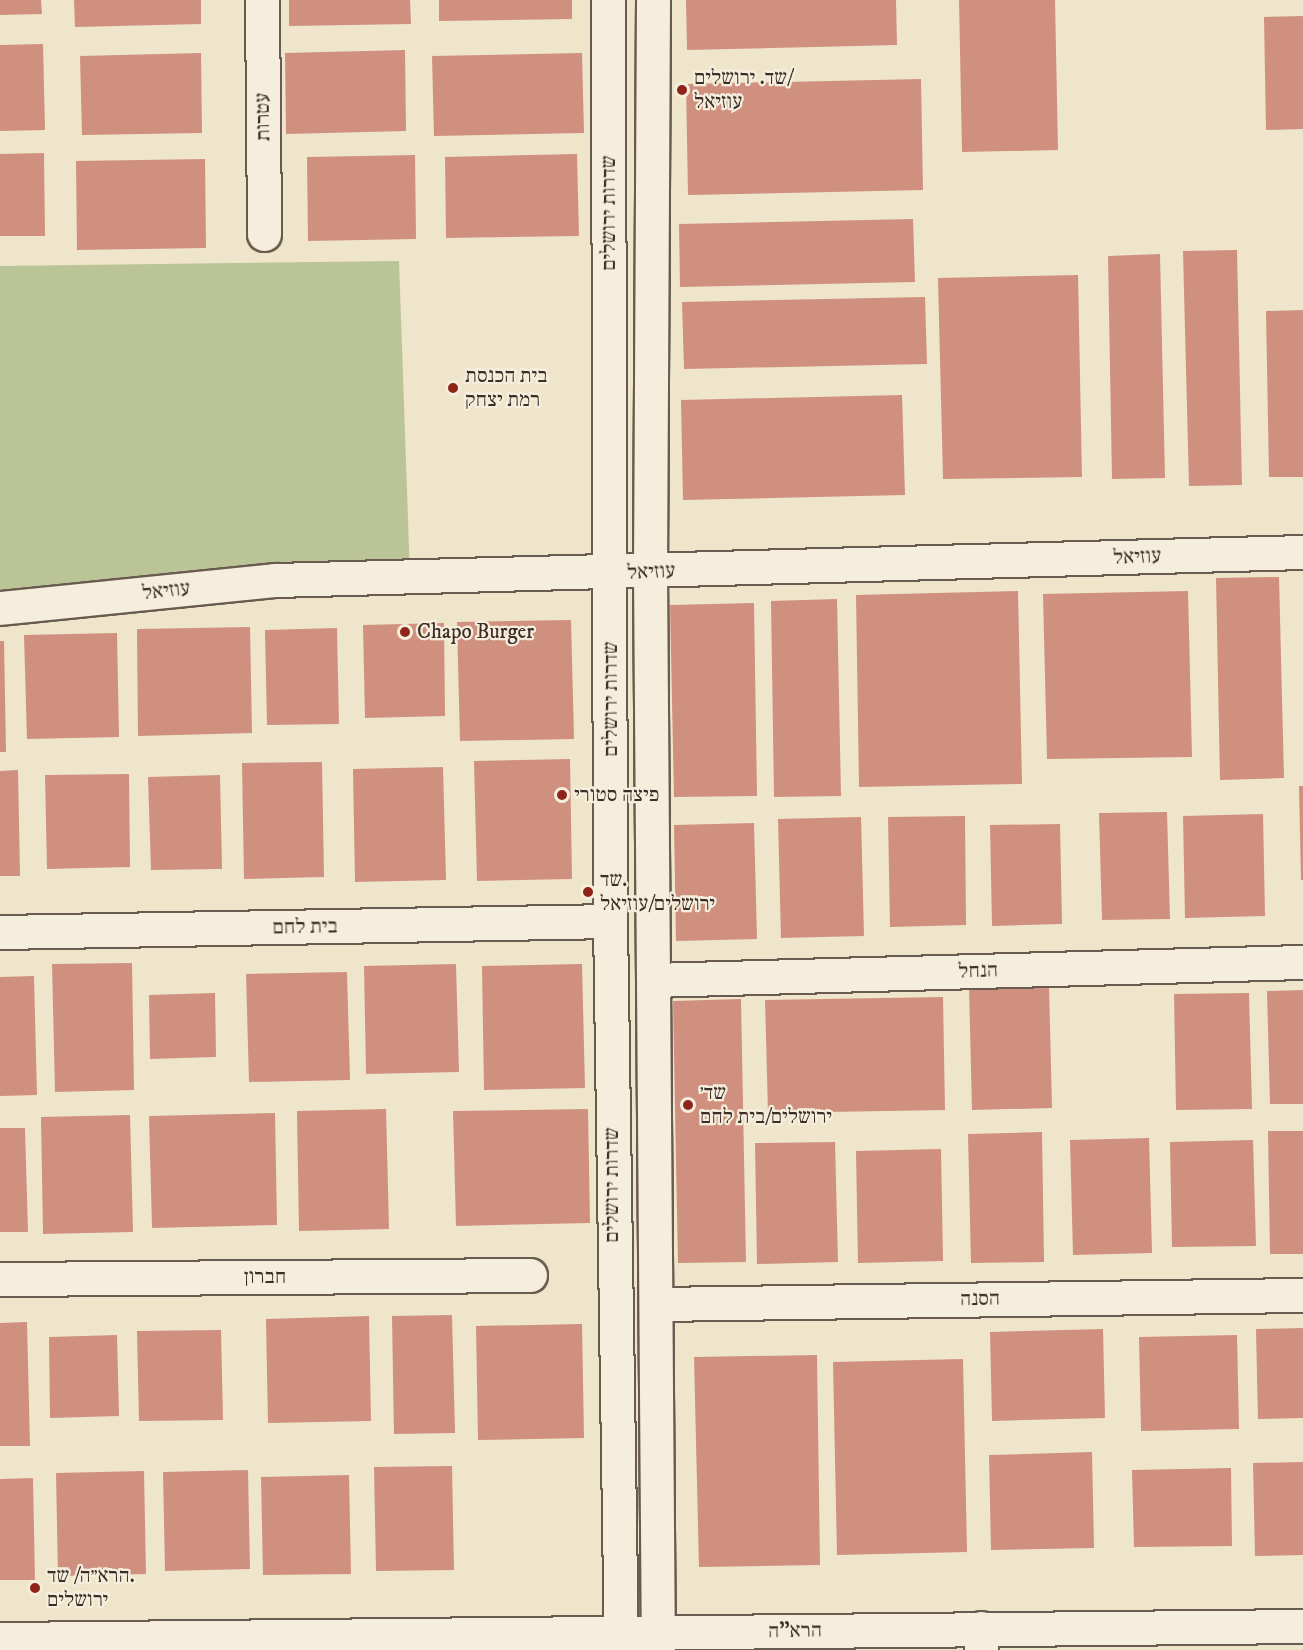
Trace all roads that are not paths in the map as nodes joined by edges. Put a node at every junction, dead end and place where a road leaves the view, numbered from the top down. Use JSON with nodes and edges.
{"nodes":[{"id":1,"x":262,"y":0,"type":"edge"},
{"id":2,"x":608,"y":0,"type":"edge"},
{"id":3,"x":652,"y":0,"type":"edge"},
{"id":4,"x":264,"y":234,"type":"dead end"},
{"id":5,"x":1303,"y":552,"type":"edge"},
{"id":6,"x":650,"y":571,"type":"junction"},
{"id":7,"x":611,"y":574,"type":"junction"},
{"id":8,"x":0,"y":608,"type":"edge"},
{"id":9,"x":610,"y":921,"type":"junction"},
{"id":10,"x":0,"y":932,"type":"edge"},
{"id":11,"x":1303,"y":962,"type":"edge"},
{"id":12,"x":653,"y":980,"type":"junction"},
{"id":13,"x":530,"y":1275,"type":"dead end"},
{"id":14,"x":0,"y":1279,"type":"edge"},
{"id":15,"x":1303,"y":1295,"type":"edge"},
{"id":16,"x":656,"y":1304,"type":"junction"},
{"id":17,"x":1303,"y":1626,"type":"edge"},
{"id":18,"x":0,"y":1639,"type":"edge"},
{"id":19,"x":981,"y":1639,"type":"edge"},
{"id":20,"x":621,"y":1641,"type":"edge"},
{"id":21,"x":658,"y":1642,"type":"edge"}],
"edges":[{"from":1,"to":4,"type":"street","name":"עטרות"},
{"from":2,"to":7,"type":"street","name":"שדרות ירושלים"},
{"from":3,"to":6,"type":"street","name":"שדרות ירושלים"},
{"from":5,"to":6,"type":"street","name":"עוזיאל"},
{"from":6,"to":7,"type":"street","name":"עוזיאל"},
{"from":6,"to":12,"type":"street","name":"שדרות ירושלים"},
{"from":7,"to":8,"type":"street","name":"עוזיאל"},
{"from":7,"to":9,"type":"street","name":"שדרות ירושלים"},
{"from":9,"to":10,"type":"street","name":"בית לחם"},
{"from":9,"to":20,"type":"street","name":"שדרות ירושלים"},
{"from":11,"to":12,"type":"street","name":"הנחל"},
{"from":12,"to":16,"type":"street","name":"שדרות ירושלים"},
{"from":13,"to":14,"type":"street","name":"חברון"},
{"from":15,"to":16,"type":"street","name":"הסנה"},
{"from":16,"to":21,"type":"street","name":"שדרות ירושלים"},
{"from":17,"to":19,"type":"street","name":"הרא\"ה"},
{"from":18,"to":20,"type":"street","name":"הרא\"ה"},
{"from":19,"to":21,"type":"street","name":"הרא\"ה"},
{"from":20,"to":21,"type":"street","name":"הרא\"ה"}]}
